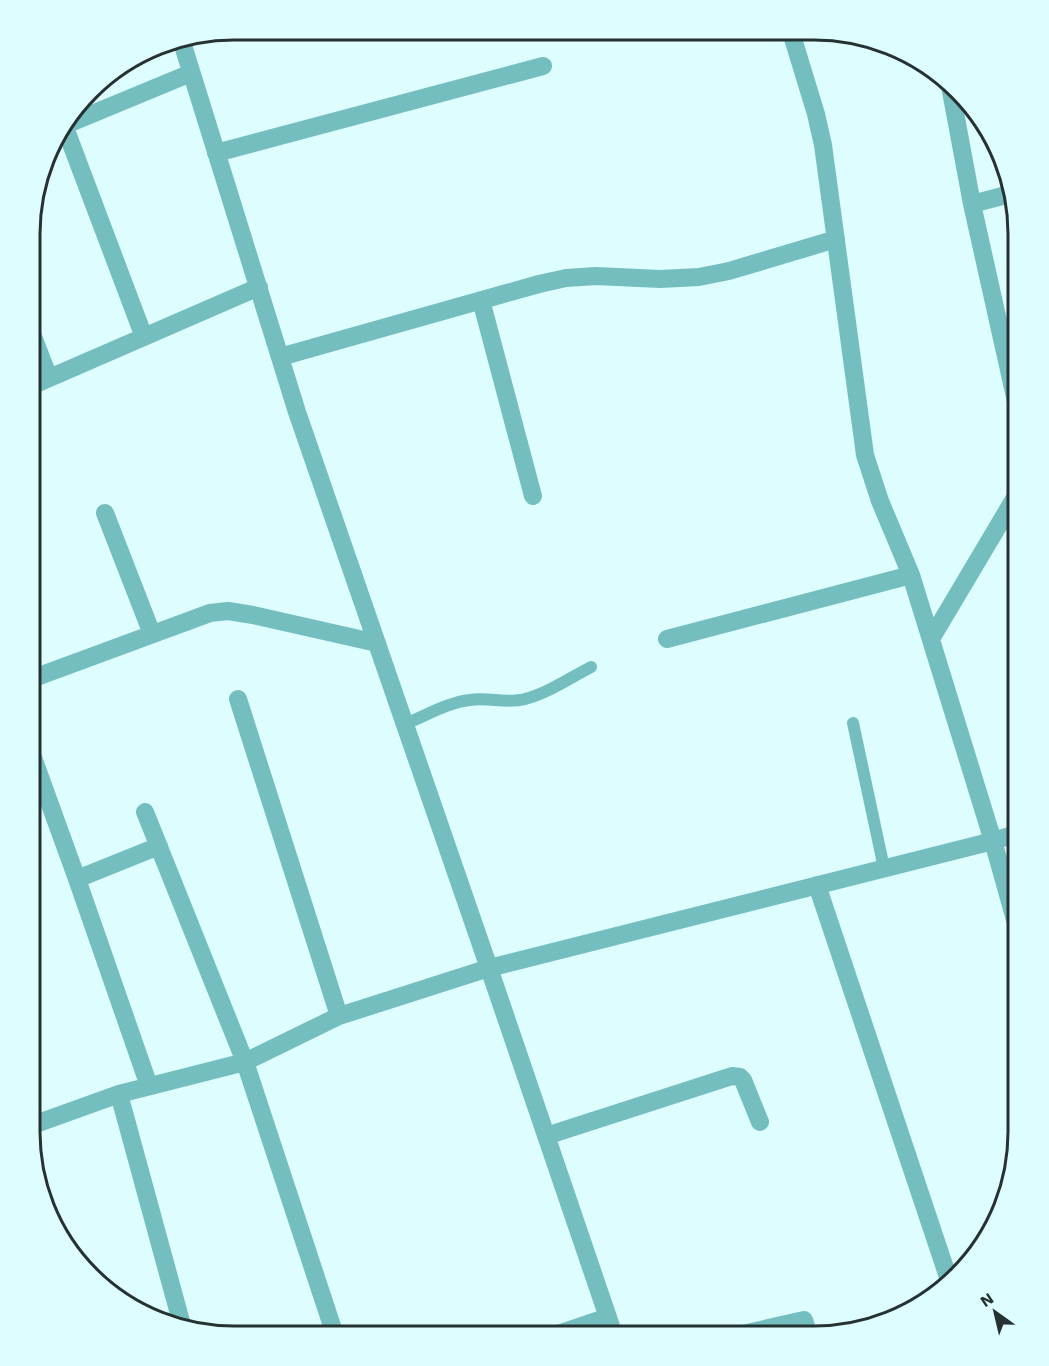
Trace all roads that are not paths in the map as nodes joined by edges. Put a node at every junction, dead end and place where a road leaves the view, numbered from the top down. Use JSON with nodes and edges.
{"nodes":[{"id":1,"x":793,"y":40,"type":"edge"},
{"id":2,"x":183,"y":47,"type":"edge"},
{"id":3,"x":543,"y":66,"type":"dead end"},
{"id":4,"x":191,"y":73,"type":"junction"},
{"id":5,"x":952,"y":97,"type":"edge"},
{"id":6,"x":80,"y":118,"type":"edge"},
{"id":7,"x":67,"y":136,"type":"edge"},
{"id":8,"x":216,"y":153,"type":"junction"},
{"id":9,"x":1005,"y":195,"type":"edge"},
{"id":10,"x":972,"y":204,"type":"junction"},
{"id":11,"x":836,"y":239,"type":"junction"},
{"id":12,"x":259,"y":287,"type":"junction"},
{"id":13,"x":481,"y":300,"type":"junction"},
{"id":14,"x":144,"y":337,"type":"junction"},
{"id":15,"x":40,"y":355,"type":"edge"},
{"id":16,"x":280,"y":357,"type":"junction"},
{"id":17,"x":1008,"y":366,"type":"edge"},
{"id":18,"x":49,"y":378,"type":"junction"},
{"id":19,"x":40,"y":382,"type":"edge"},
{"id":20,"x":533,"y":496,"type":"dead end"},
{"id":21,"x":1008,"y":510,"type":"edge"},
{"id":22,"x":105,"y":513,"type":"dead end"},
{"id":23,"x":911,"y":575,"type":"junction"},
{"id":24,"x":152,"y":634,"type":"junction"},
{"id":25,"x":667,"y":639,"type":"dead end"},
{"id":26,"x":931,"y":639,"type":"junction"},
{"id":27,"x":377,"y":643,"type":"junction"},
{"id":28,"x":591,"y":667,"type":"dead end"},
{"id":29,"x":40,"y":676,"type":"edge"},
{"id":30,"x":238,"y":699,"type":"dead end"},
{"id":31,"x":853,"y":723,"type":"dead end"},
{"id":32,"x":405,"y":724,"type":"junction"},
{"id":33,"x":40,"y":777,"type":"edge"},
{"id":34,"x":145,"y":812,"type":"dead end"},
{"id":35,"x":1008,"y":836,"type":"edge"},
{"id":36,"x":993,"y":841,"type":"junction"},
{"id":37,"x":159,"y":846,"type":"junction"},
{"id":38,"x":884,"y":868,"type":"junction"},
{"id":39,"x":77,"y":879,"type":"junction"},
{"id":40,"x":817,"y":885,"type":"junction"},
{"id":41,"x":1008,"y":895,"type":"edge"},
{"id":42,"x":489,"y":968,"type":"junction"},
{"id":43,"x":339,"y":1016,"type":"junction"},
{"id":44,"x":245,"y":1062,"type":"junction"},
{"id":45,"x":149,"y":1086,"type":"junction"},
{"id":46,"x":119,"y":1094,"type":"junction"},
{"id":47,"x":40,"y":1122,"type":"edge"},
{"id":48,"x":760,"y":1122,"type":"dead end"},
{"id":49,"x":546,"y":1136,"type":"junction"},
{"id":50,"x":947,"y":1273,"type":"edge"},
{"id":51,"x":608,"y":1317,"type":"junction"},
{"id":52,"x":180,"y":1318,"type":"edge"},
{"id":53,"x":333,"y":1326,"type":"edge"},
{"id":54,"x":582,"y":1326,"type":"edge"},
{"id":55,"x":611,"y":1326,"type":"edge"},
{"id":56,"x":778,"y":1326,"type":"edge"},
{"id":57,"x":806,"y":1326,"type":"edge"}],
"edges":[{"from":1,"to":11,"type":"street"},
{"from":2,"to":4,"type":"street"},
{"from":3,"to":8,"type":"street"},
{"from":4,"to":6,"type":"street"},
{"from":4,"to":8,"type":"street"},
{"from":5,"to":10,"type":"street"},
{"from":7,"to":14,"type":"street"},
{"from":8,"to":12,"type":"street"},
{"from":9,"to":10,"type":"street"},
{"from":10,"to":17,"type":"street"},
{"from":11,"to":13,"type":"street"},
{"from":11,"to":23,"type":"street"},
{"from":12,"to":14,"type":"street"},
{"from":12,"to":16,"type":"street"},
{"from":13,"to":16,"type":"street"},
{"from":13,"to":20,"type":"street"},
{"from":14,"to":18,"type":"street"},
{"from":15,"to":18,"type":"street"},
{"from":16,"to":27,"type":"street"},
{"from":18,"to":19,"type":"street"},
{"from":21,"to":26,"type":"street"},
{"from":22,"to":24,"type":"street"},
{"from":23,"to":25,"type":"street"},
{"from":23,"to":26,"type":"street"},
{"from":24,"to":27,"type":"street"},
{"from":24,"to":29,"type":"street"},
{"from":26,"to":36,"type":"street"},
{"from":27,"to":32,"type":"street"},
{"from":28,"to":32,"type":"lane"},
{"from":30,"to":43,"type":"street"},
{"from":31,"to":38,"type":"lane"},
{"from":32,"to":42,"type":"street"},
{"from":33,"to":39,"type":"street"},
{"from":34,"to":37,"type":"street"},
{"from":35,"to":36,"type":"street"},
{"from":36,"to":38,"type":"street"},
{"from":36,"to":41,"type":"street"},
{"from":37,"to":39,"type":"street"},
{"from":37,"to":44,"type":"street"},
{"from":38,"to":40,"type":"street"},
{"from":39,"to":45,"type":"street"},
{"from":40,"to":42,"type":"street"},
{"from":40,"to":50,"type":"street"},
{"from":42,"to":43,"type":"street"},
{"from":42,"to":49,"type":"street"},
{"from":43,"to":44,"type":"street"},
{"from":44,"to":45,"type":"street"},
{"from":44,"to":53,"type":"street"},
{"from":45,"to":46,"type":"street"},
{"from":46,"to":47,"type":"street"},
{"from":46,"to":52,"type":"street"},
{"from":48,"to":49,"type":"street"},
{"from":49,"to":51,"type":"street"},
{"from":51,"to":54,"type":"street"},
{"from":51,"to":55,"type":"street"},
{"from":56,"to":57,"type":"street"}]}
